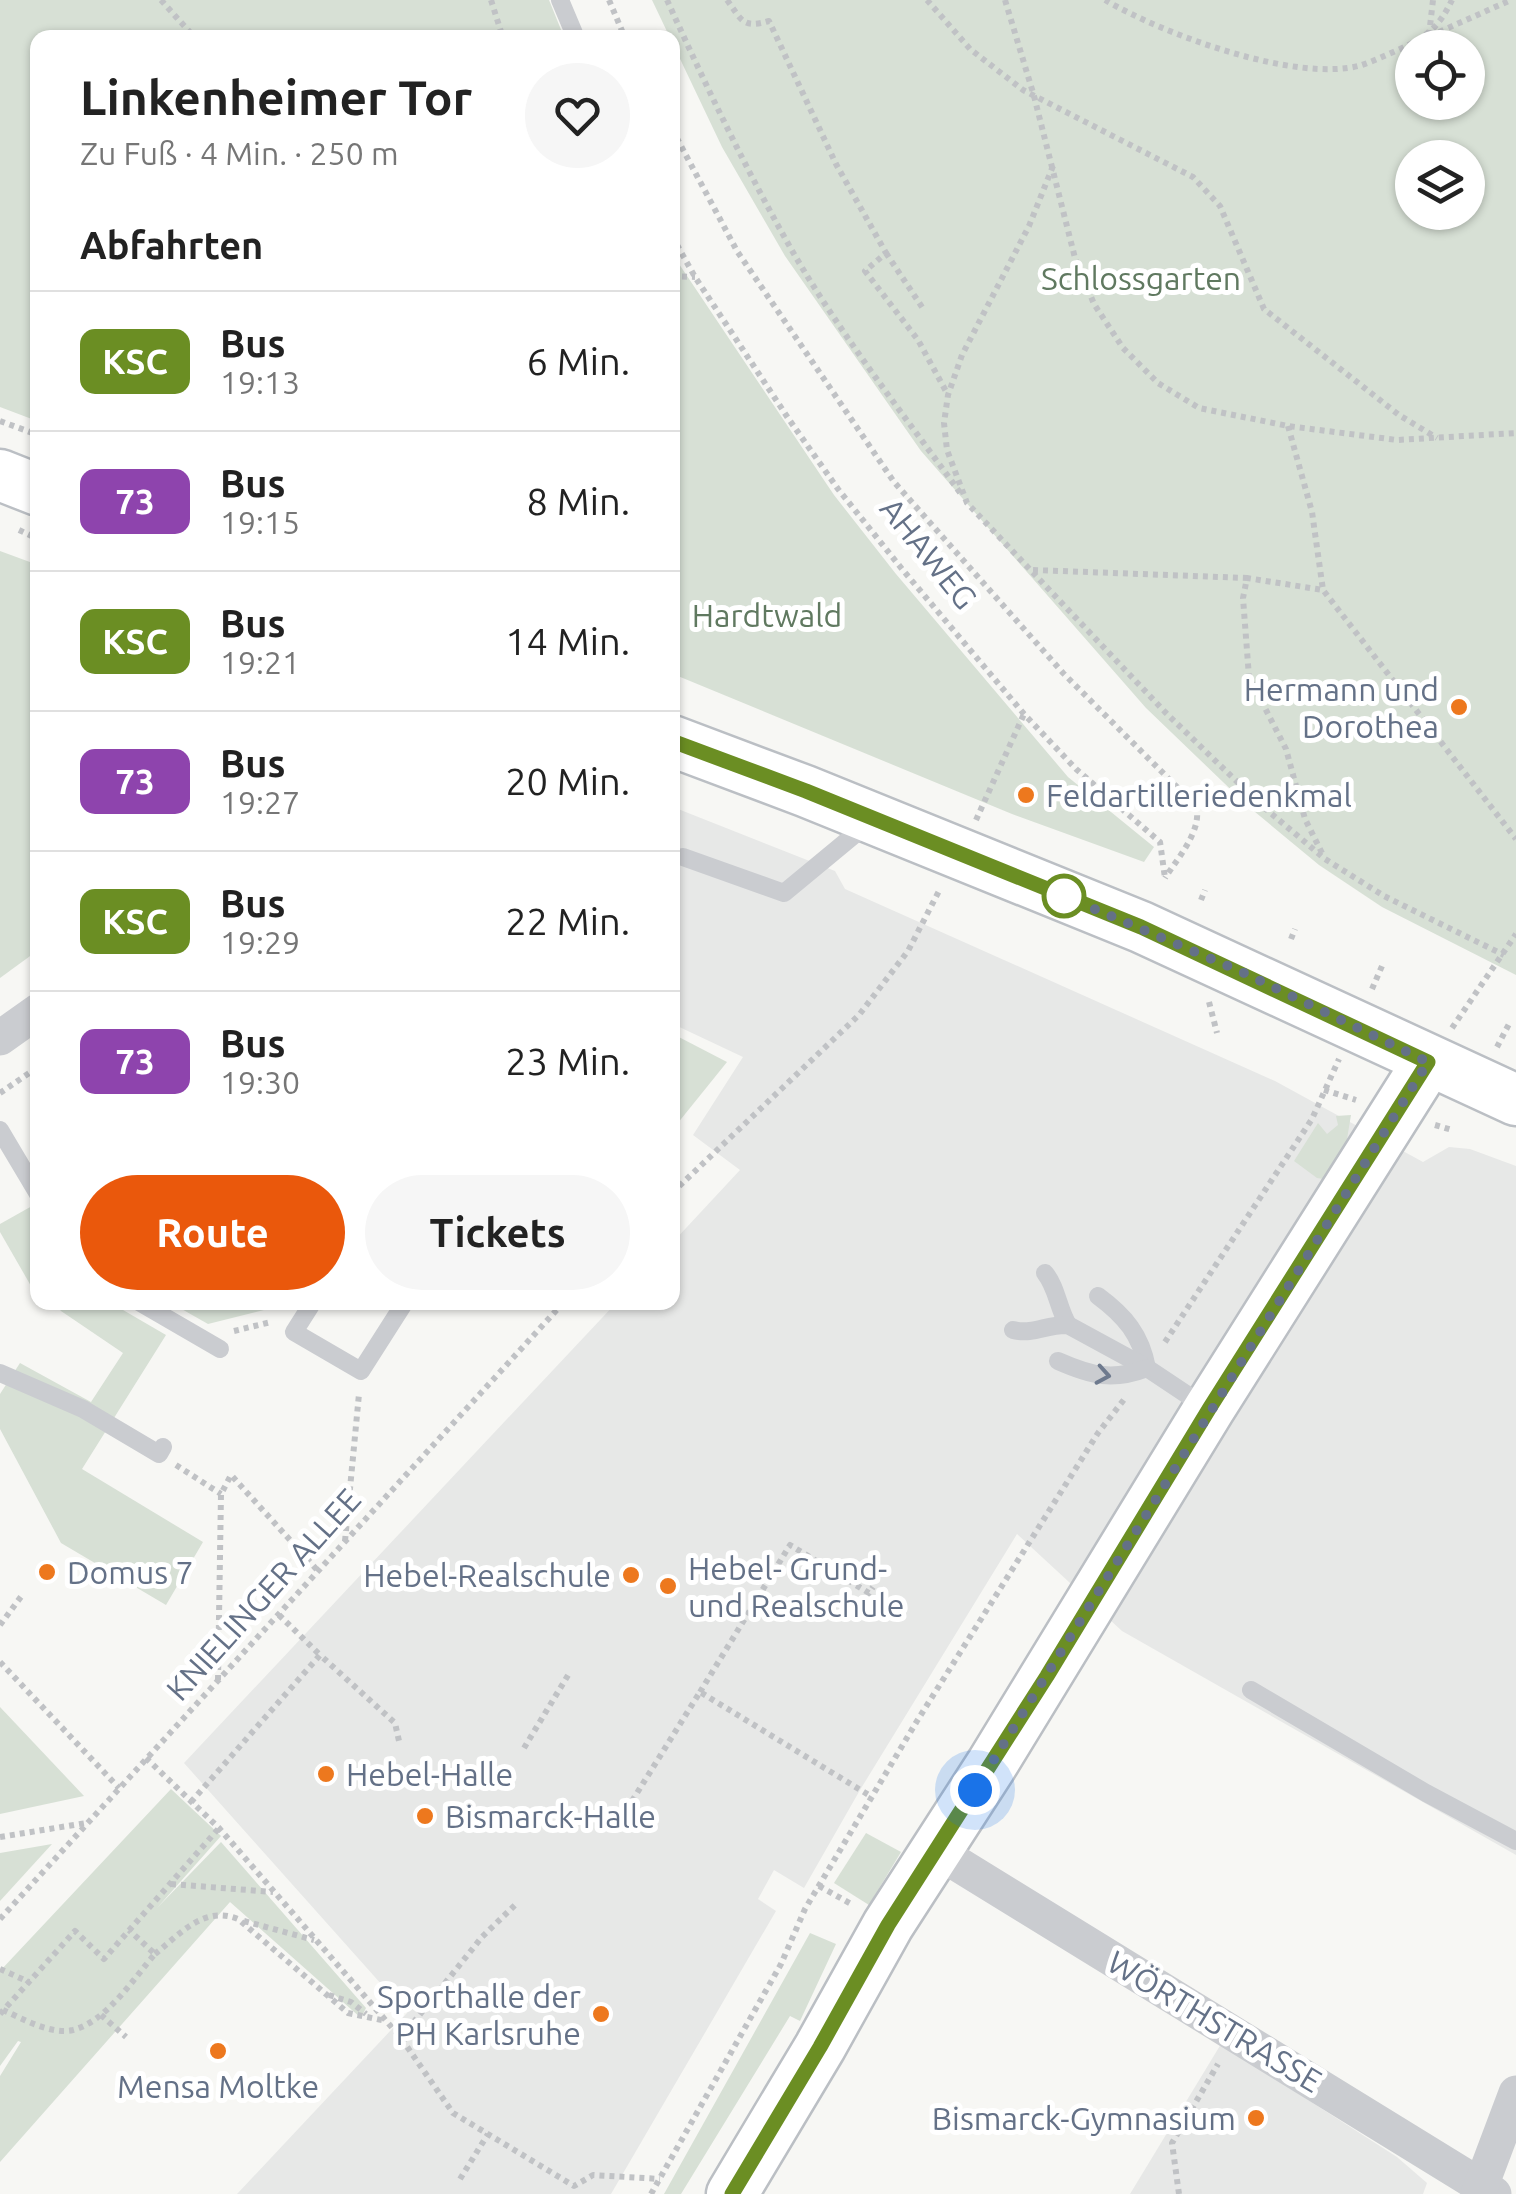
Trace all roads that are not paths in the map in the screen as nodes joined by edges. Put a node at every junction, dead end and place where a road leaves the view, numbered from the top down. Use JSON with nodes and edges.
{"nodes":[{"id":1,"x":560,"y":0,"type":"edge"},
{"id":2,"x":573,"y":30,"type":"edge"},
{"id":3,"x":0,"y":475,"type":"edge"},
{"id":4,"x":30,"y":487,"type":"edge"},
{"id":5,"x":680,"y":744,"type":"edge"},
{"id":6,"x":874,"y":818,"type":"junction"},
{"id":7,"x":683,"y":857,"type":"dead end"},
{"id":8,"x":30,"y":1017,"type":"edge"},
{"id":9,"x":0,"y":1038,"type":"edge"},
{"id":10,"x":1428,"y":1062,"type":"junction"},
{"id":11,"x":1516,"y":1100,"type":"edge"},
{"id":12,"x":0,"y":1130,"type":"edge"},
{"id":13,"x":30,"y":1181,"type":"edge"},
{"id":14,"x":1045,"y":1273,"type":"dead end"},
{"id":15,"x":1098,"y":1296,"type":"dead end"},
{"id":16,"x":153,"y":1310,"type":"edge"},
{"id":17,"x":308,"y":1310,"type":"edge"},
{"id":18,"x":400,"y":1310,"type":"edge"},
{"id":19,"x":1068,"y":1325,"type":"junction"},
{"id":20,"x":1013,"y":1330,"type":"dead end"},
{"id":21,"x":220,"y":1349,"type":"dead end"},
{"id":22,"x":1058,"y":1361,"type":"dead end"},
{"id":23,"x":1148,"y":1368,"type":"junction"},
{"id":24,"x":0,"y":1373,"type":"edge"},
{"id":25,"x":1209,"y":1409,"type":"junction"},
{"id":26,"x":161,"y":1451,"type":"road end"},
{"id":27,"x":1251,"y":1690,"type":"dead end"},
{"id":28,"x":1516,"y":1841,"type":"edge"},
{"id":29,"x":935,"y":1850,"type":"junction"},
{"id":30,"x":1516,"y":2093,"type":"edge"},
{"id":31,"x":1485,"y":2191,"type":"edge"},
{"id":32,"x":732,"y":2194,"type":"edge"}],
"edges":[{"from":1,"to":2,"type":"lane"},
{"from":3,"to":4,"type":"main road"},
{"from":5,"to":6,"type":"main road"},
{"from":6,"to":7,"type":"lane"},
{"from":6,"to":10,"type":"main road"},
{"from":8,"to":9,"type":"street"},
{"from":10,"to":11,"type":"main road"},
{"from":10,"to":25,"type":"main road"},
{"from":12,"to":13,"type":"lane"},
{"from":14,"to":19,"type":"lane"},
{"from":15,"to":23,"type":"lane"},
{"from":16,"to":21,"type":"lane"},
{"from":17,"to":18,"type":"lane"},
{"from":19,"to":20,"type":"lane"},
{"from":19,"to":23,"type":"lane"},
{"from":22,"to":23,"type":"lane","one_way":true},
{"from":23,"to":25,"type":"lane"},
{"from":24,"to":26,"type":"lane"},
{"from":25,"to":29,"type":"main road"},
{"from":27,"to":28,"type":"lane"},
{"from":29,"to":31,"type":"street","name":"WÖRTHSTRASSE"},
{"from":29,"to":32,"type":"main road"},
{"from":30,"to":31,"type":"street"}]}
